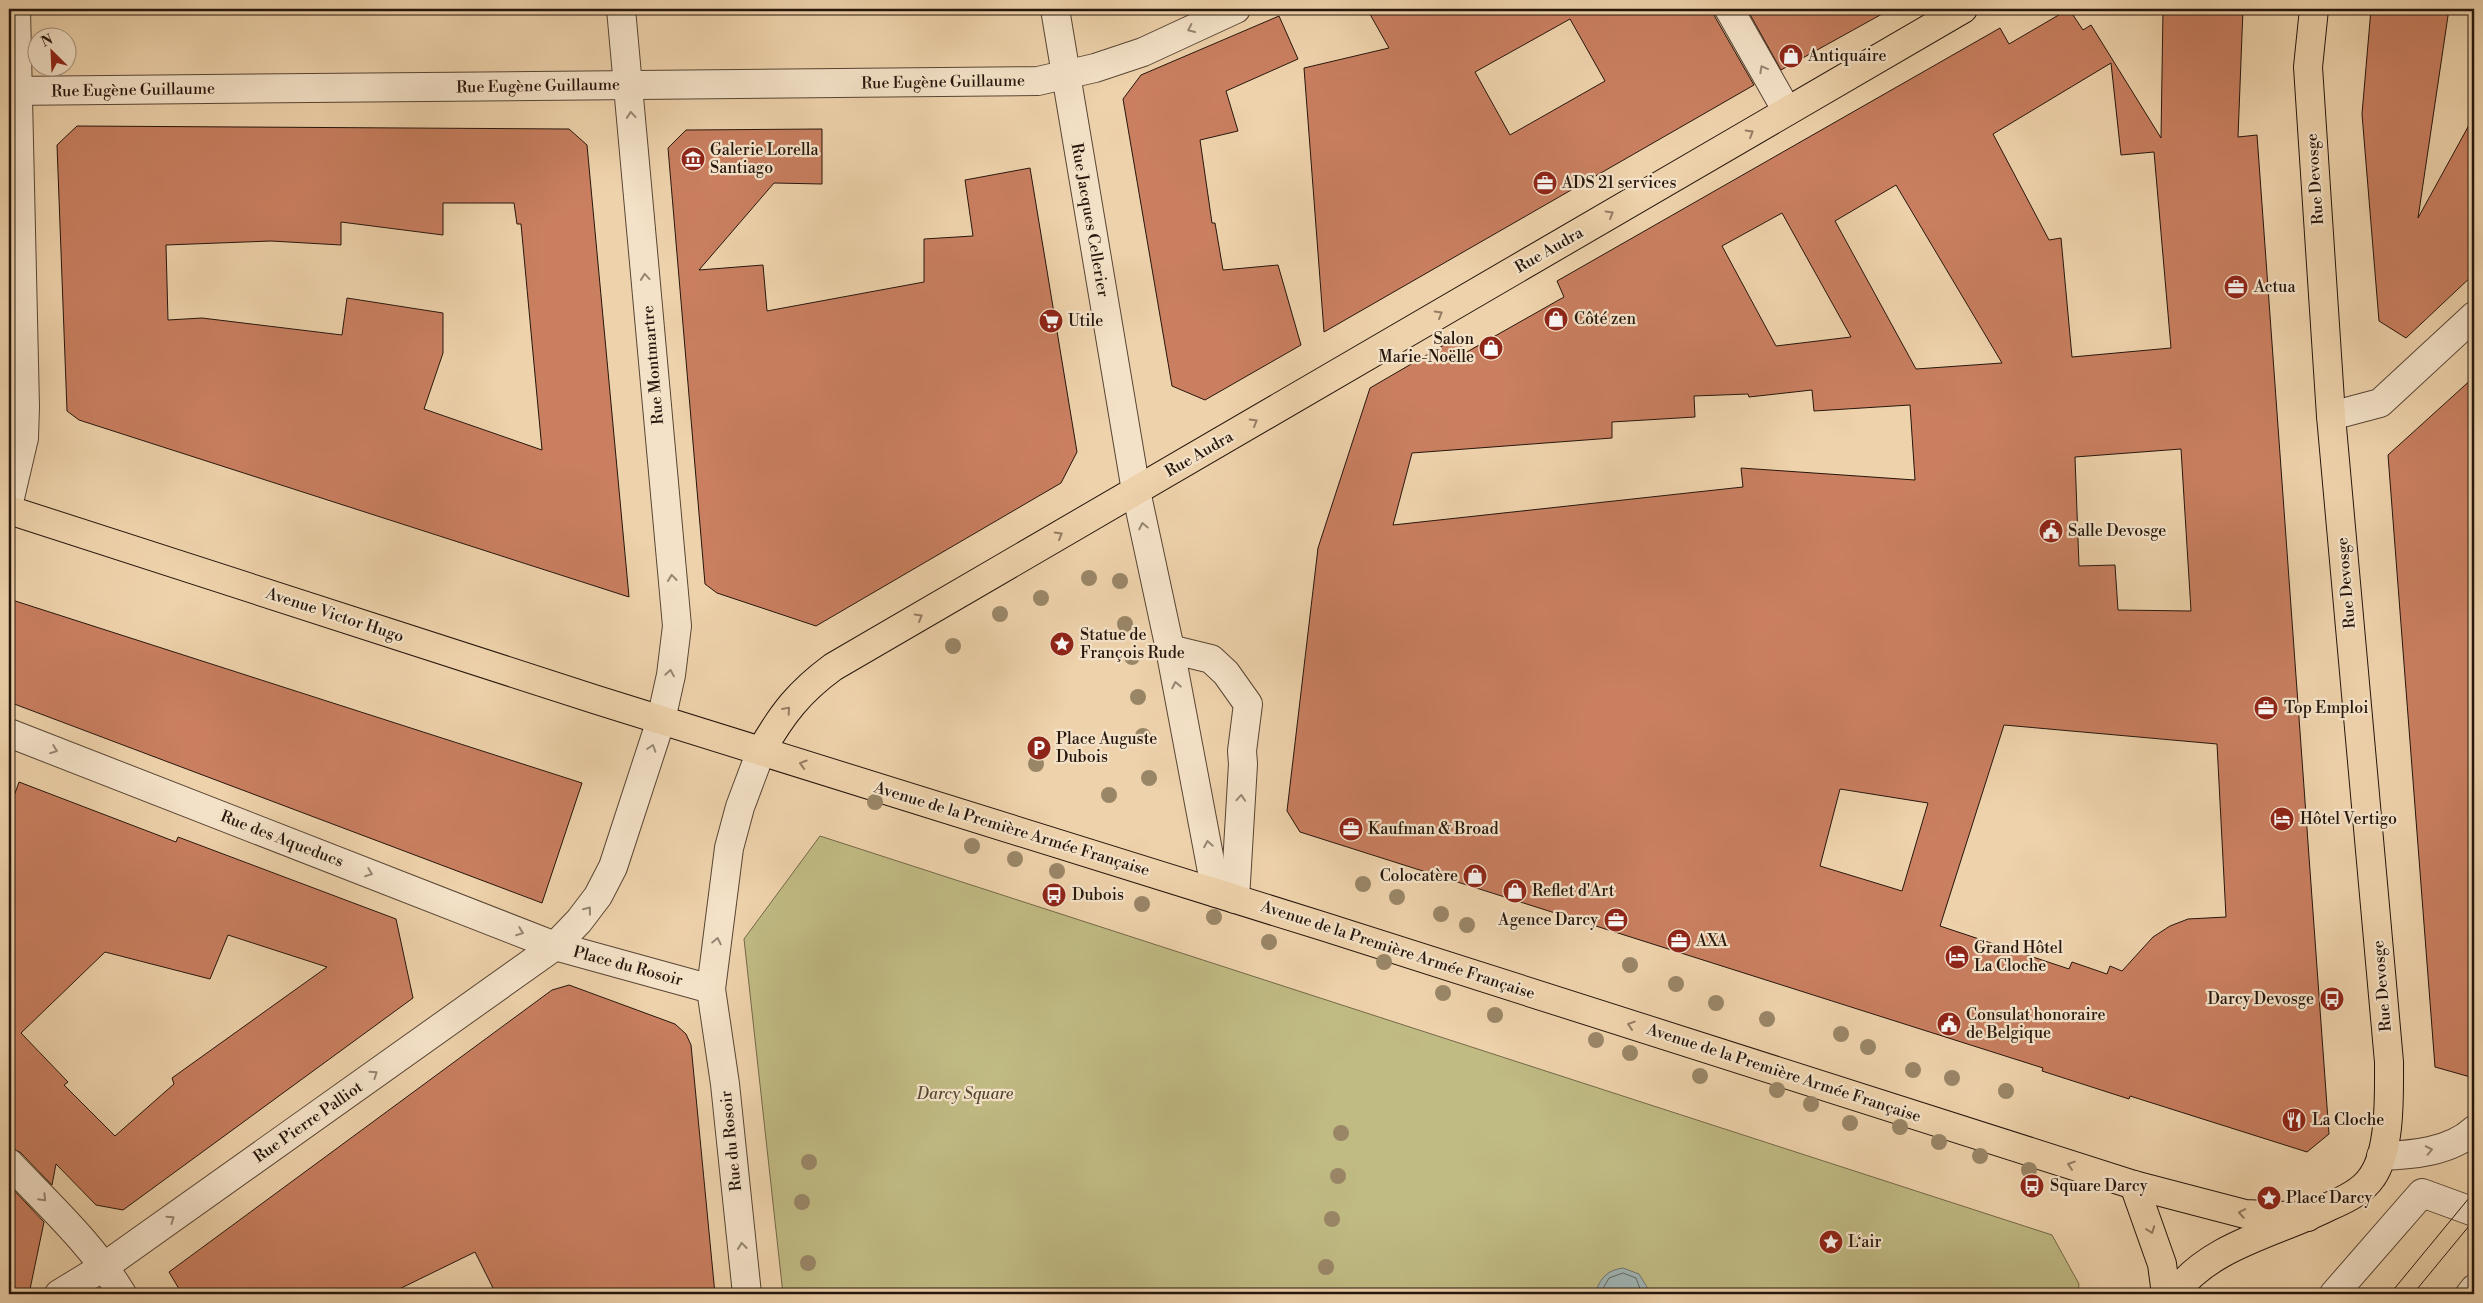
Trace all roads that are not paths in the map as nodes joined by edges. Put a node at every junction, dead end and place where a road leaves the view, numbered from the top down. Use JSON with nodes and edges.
{"nodes":[{"id":1,"x":16,"y":9,"type":"edge"},
{"id":2,"x":621,"y":9,"type":"edge"},
{"id":3,"x":1055,"y":9,"type":"edge"},
{"id":4,"x":1236,"y":9,"type":"edge"},
{"id":5,"x":1729,"y":9,"type":"edge"},
{"id":6,"x":1963,"y":9,"type":"edge"},
{"id":7,"x":2314,"y":9,"type":"edge"},
{"id":8,"x":1066,"y":75,"type":"junction"},
{"id":9,"x":628,"y":85,"type":"junction"},
{"id":10,"x":13,"y":91,"type":"edge"},
{"id":11,"x":1786,"y":111,"type":"junction"},
{"id":12,"x":2474,"y":316,"type":"edge"},
{"id":13,"x":2332,"y":416,"type":"junction"},
{"id":14,"x":1136,"y":490,"type":"junction"},
{"id":15,"x":9,"y":502,"type":"edge"},
{"id":16,"x":9,"y":510,"type":"edge"},
{"id":17,"x":1170,"y":649,"type":"junction"},
{"id":18,"x":661,"y":720,"type":"junction"},
{"id":19,"x":9,"y":732,"type":"edge"},
{"id":20,"x":761,"y":751,"type":"junction"},
{"id":21,"x":1225,"y":896,"type":"junction"},
{"id":22,"x":555,"y":946,"type":"junction"},
{"id":23,"x":711,"y":989,"type":"junction"},
{"id":24,"x":2474,"y":1130,"type":"edge"},
{"id":25,"x":2381,"y":1156,"type":"junction"},
{"id":26,"x":9,"y":1163,"type":"edge"},
{"id":27,"x":2134,"y":1185,"type":"junction"},
{"id":28,"x":2474,"y":1212,"type":"edge"},
{"id":29,"x":2308,"y":1217,"type":"junction"},
{"id":30,"x":105,"y":1266,"type":"junction"},
{"id":31,"x":2474,"y":1289,"type":"edge"},
{"id":32,"x":59,"y":1294,"type":"edge"},
{"id":33,"x":122,"y":1294,"type":"edge"},
{"id":34,"x":747,"y":1294,"type":"edge"},
{"id":35,"x":2166,"y":1294,"type":"edge"},
{"id":36,"x":2174,"y":1294,"type":"edge"},
{"id":37,"x":2334,"y":1294,"type":"edge"},
{"id":38,"x":2470,"y":1294,"type":"edge"}],
"edges":[{"from":1,"to":10,"type":"street"},
{"from":2,"to":9,"type":"street","name":"Rue Montmartre"},
{"from":3,"to":8,"type":"street","name":"Rue Jacques Cellerier"},
{"from":4,"to":8,"type":"street","name":"Rue Eugène Guillaume","one_way":true},
{"from":11,"to":5,"type":"street","one_way":true},
{"from":6,"to":11,"type":"main road","name":"Rue Audra"},
{"from":7,"to":13,"type":"main road","name":"Rue Devosge"},
{"from":8,"to":9,"type":"street","name":"Rue Eugène Guillaume"},
{"from":8,"to":14,"type":"street","name":"Rue Jacques Cellerier"},
{"from":9,"to":10,"type":"street","name":"Rue Eugène Guillaume"},
{"from":18,"to":9,"type":"street","name":"Rue Montmartre","one_way":true},
{"from":10,"to":15,"type":"street"},
{"from":14,"to":11,"type":"main road","name":"Rue Audra","one_way":true},
{"from":12,"to":13,"type":"street"},
{"from":13,"to":25,"type":"main road","name":"Rue Devosge"},
{"from":17,"to":14,"type":"street","one_way":true},
{"from":20,"to":14,"type":"main road","one_way":true},
{"from":16,"to":18,"type":"main road","name":"Avenue Victor Hugo"},
{"from":21,"to":17,"type":"street","one_way":true},
{"from":21,"to":17,"type":"street","one_way":true},
{"from":18,"to":20,"type":"main road","name":"Avenue de la Première Armée Française"},
{"from":22,"to":18,"type":"street","name":"Place du Rosoir","one_way":true},
{"from":19,"to":22,"type":"street","name":"Rue des Aqueducs","one_way":true},
{"from":21,"to":20,"type":"main road","name":"Avenue de la Première Armée Française","one_way":true},
{"from":23,"to":20,"type":"street","one_way":true},
{"from":27,"to":21,"type":"main road","name":"Avenue de la Première Armée Française","one_way":true},
{"from":22,"to":23,"type":"street","name":"Place du Rosoir"},
{"from":30,"to":22,"type":"street","name":"Rue Pierre Palliot","one_way":true},
{"from":34,"to":23,"type":"street","name":"Rue du Rosoir","one_way":true},
{"from":25,"to":24,"type":"street","one_way":true},
{"from":25,"to":29,"type":"main road"},
{"from":26,"to":30,"type":"street","one_way":true},
{"from":29,"to":27,"type":"main road","name":"Avenue de la Première Armée Française","one_way":true},
{"from":27,"to":35,"type":"main road","one_way":true},
{"from":28,"to":37,"type":"street"},
{"from":29,"to":36,"type":"main road"},
{"from":30,"to":32,"type":"street","name":"Rue Pierre Palliot"},
{"from":30,"to":33,"type":"street"},
{"from":31,"to":38,"type":"street"}]}
